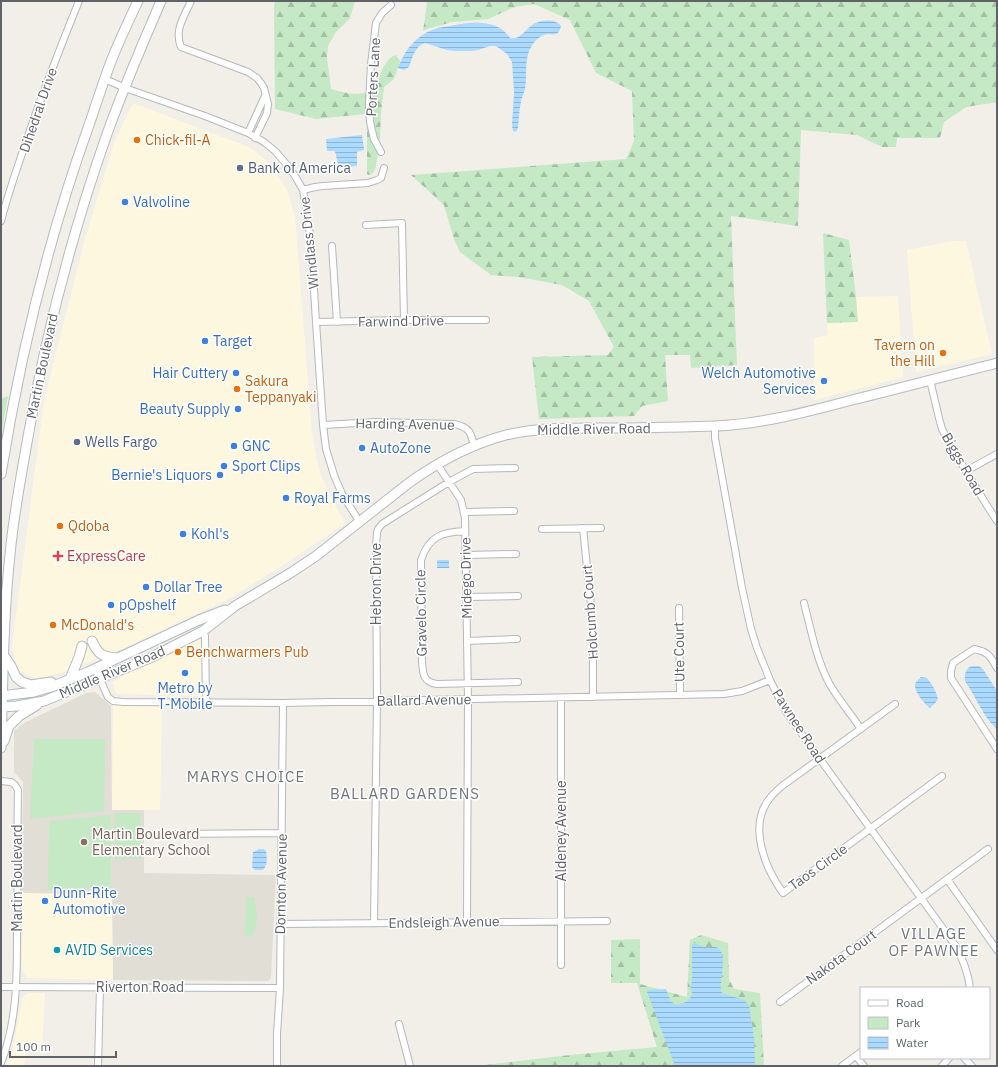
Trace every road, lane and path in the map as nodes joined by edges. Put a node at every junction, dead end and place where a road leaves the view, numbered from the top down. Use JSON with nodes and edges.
{"nodes":[{"id":1,"x":78,"y":1,"type":"edge"},
{"id":2,"x":138,"y":1,"type":"edge"},
{"id":3,"x":161,"y":1,"type":"edge"},
{"id":4,"x":191,"y":1,"type":"edge"},
{"id":5,"x":391,"y":5,"type":"dead end"},
{"id":6,"x":105,"y":79,"type":"junction"},
{"id":7,"x":125,"y":88,"type":"junction"},
{"id":8,"x":265,"y":96,"type":"junction"},
{"id":9,"x":248,"y":134,"type":"junction"},
{"id":10,"x":255,"y":138,"type":"junction"},
{"id":11,"x":381,"y":152,"type":"dead end"},
{"id":12,"x":384,"y":168,"type":"dead end"},
{"id":13,"x":303,"y":190,"type":"junction"},
{"id":14,"x":1,"y":221,"type":"edge"},
{"id":15,"x":366,"y":225,"type":"dead end"},
{"id":16,"x":332,"y":246,"type":"dead end"},
{"id":17,"x":404,"y":320,"type":"junction"},
{"id":18,"x":486,"y":320,"type":"dead end"},
{"id":19,"x":316,"y":322,"type":"junction"},
{"id":20,"x":337,"y":322,"type":"junction"},
{"id":21,"x":997,"y":363,"type":"edge"},
{"id":22,"x":930,"y":380,"type":"junction"},
{"id":23,"x":323,"y":425,"type":"junction"},
{"id":24,"x":715,"y":426,"type":"junction"},
{"id":25,"x":474,"y":446,"type":"junction"},
{"id":26,"x":997,"y":454,"type":"edge"},
{"id":27,"x":437,"y":464,"type":"junction"},
{"id":28,"x":515,"y":468,"type":"dead end"},
{"id":29,"x":966,"y":471,"type":"junction"},
{"id":30,"x":1,"y":474,"type":"edge"},
{"id":31,"x":449,"y":482,"type":"junction"},
{"id":32,"x":514,"y":511,"type":"dead end"},
{"id":33,"x":464,"y":512,"type":"junction"},
{"id":34,"x":359,"y":521,"type":"junction"},
{"id":35,"x":997,"y":521,"type":"edge"},
{"id":36,"x":583,"y":528,"type":"junction"},
{"id":37,"x":601,"y":528,"type":"dead end"},
{"id":38,"x":542,"y":529,"type":"dead end"},
{"id":39,"x":465,"y":530,"type":"junction"},
{"id":40,"x":516,"y":554,"type":"dead end"},
{"id":41,"x":466,"y":555,"type":"junction"},
{"id":42,"x":518,"y":596,"type":"dead end"},
{"id":43,"x":467,"y":597,"type":"junction"},
{"id":44,"x":804,"y":604,"type":"dead end"},
{"id":45,"x":235,"y":606,"type":"junction"},
{"id":46,"x":679,"y":608,"type":"dead end"},
{"id":47,"x":203,"y":631,"type":"junction"},
{"id":48,"x":517,"y":639,"type":"dead end"},
{"id":49,"x":92,"y":641,"type":"dead end"},
{"id":50,"x":467,"y":641,"type":"junction"},
{"id":51,"x":82,"y":646,"type":"dead end"},
{"id":52,"x":4,"y":656,"type":"junction"},
{"id":53,"x":118,"y":658,"type":"junction"},
{"id":54,"x":95,"y":668,"type":"junction"},
{"id":55,"x":997,"y":668,"type":"edge"},
{"id":56,"x":70,"y":679,"type":"junction"},
{"id":57,"x":100,"y":679,"type":"junction"},
{"id":58,"x":770,"y":680,"type":"junction"},
{"id":59,"x":518,"y":682,"type":"dead end"},
{"id":60,"x":468,"y":683,"type":"junction"},
{"id":61,"x":680,"y":695,"type":"junction"},
{"id":62,"x":2,"y":696,"type":"edge"},
{"id":63,"x":593,"y":697,"type":"junction"},
{"id":64,"x":561,"y":698,"type":"junction"},
{"id":65,"x":468,"y":699,"type":"junction"},
{"id":66,"x":44,"y":701,"type":"junction"},
{"id":67,"x":377,"y":701,"type":"junction"},
{"id":68,"x":206,"y":702,"type":"junction"},
{"id":69,"x":283,"y":702,"type":"junction"},
{"id":70,"x":895,"y":704,"type":"dead end"},
{"id":71,"x":2,"y":707,"type":"edge"},
{"id":72,"x":861,"y":729,"type":"junction"},
{"id":73,"x":1,"y":749,"type":"edge"},
{"id":74,"x":997,"y":749,"type":"edge"},
{"id":75,"x":820,"y":759,"type":"junction"},
{"id":76,"x":942,"y":776,"type":"dead end"},
{"id":77,"x":1,"y":781,"type":"edge"},
{"id":78,"x":871,"y":828,"type":"junction"},
{"id":79,"x":281,"y":833,"type":"junction"},
{"id":80,"x":174,"y":834,"type":"dead end"},
{"id":81,"x":988,"y":849,"type":"dead end"},
{"id":82,"x":947,"y":879,"type":"junction"},
{"id":83,"x":922,"y":898,"type":"junction"},
{"id":84,"x":607,"y":920,"type":"dead end"},
{"id":85,"x":561,"y":921,"type":"junction"},
{"id":86,"x":467,"y":922,"type":"junction"},
{"id":87,"x":374,"y":923,"type":"junction"},
{"id":88,"x":280,"y":924,"type":"junction"},
{"id":89,"x":997,"y":950,"type":"edge"},
{"id":90,"x":561,"y":965,"type":"dead end"},
{"id":91,"x":1,"y":987,"type":"edge"},
{"id":92,"x":17,"y":987,"type":"junction"},
{"id":93,"x":100,"y":987,"type":"junction"},
{"id":94,"x":970,"y":987,"type":"edge"},
{"id":95,"x":280,"y":988,"type":"junction"},
{"id":96,"x":780,"y":1002,"type":"dead end"},
{"id":97,"x":399,"y":1024,"type":"dead end"},
{"id":98,"x":859,"y":1054,"type":"edge"},
{"id":99,"x":1,"y":1063,"type":"edge"},
{"id":100,"x":98,"y":1066,"type":"edge"},
{"id":101,"x":277,"y":1066,"type":"edge"},
{"id":102,"x":410,"y":1066,"type":"edge"},
{"id":103,"x":842,"y":1066,"type":"edge"}],
"edges":[{"from":1,"to":14,"type":"street","name":"Dihedral Drive"},
{"from":2,"to":6,"type":"main road","name":"Martin Boulevard"},
{"from":3,"to":7,"type":"main road","name":"Martin Boulevard"},
{"from":4,"to":8,"type":"street"},
{"from":5,"to":11,"type":"street","name":"Porters Lane"},
{"from":6,"to":7,"type":"street","name":"Windlass Drive"},
{"from":6,"to":30,"type":"main road","name":"Martin Boulevard"},
{"from":7,"to":9,"type":"street","name":"Windlass Drive"},
{"from":7,"to":52,"type":"main road","name":"Martin Boulevard"},
{"from":8,"to":9,"type":"street"},
{"from":8,"to":10,"type":"street"},
{"from":9,"to":10,"type":"street","name":"Windlass Drive"},
{"from":10,"to":13,"type":"street","name":"Windlass Drive"},
{"from":12,"to":13,"type":"street"},
{"from":13,"to":19,"type":"street","name":"Windlass Drive"},
{"from":15,"to":17,"type":"street"},
{"from":16,"to":20,"type":"street"},
{"from":17,"to":18,"type":"street","name":"Farwind Drive"},
{"from":17,"to":20,"type":"street","name":"Farwind Drive"},
{"from":19,"to":20,"type":"street","name":"Farwind Drive"},
{"from":19,"to":23,"type":"street","name":"Windlass Drive"},
{"from":21,"to":22,"type":"main road","name":"Middle River Road"},
{"from":22,"to":24,"type":"main road","name":"Middle River Road"},
{"from":22,"to":29,"type":"street","name":"Biggs Road"},
{"from":23,"to":25,"type":"street","name":"Harding Avenue"},
{"from":23,"to":34,"type":"street","name":"Windlass Drive"},
{"from":24,"to":25,"type":"main road","name":"Middle River Road"},
{"from":24,"to":58,"type":"street","name":"Pawnee Road"},
{"from":25,"to":27,"type":"main road","name":"Middle River Road"},
{"from":26,"to":29,"type":"street"},
{"from":27,"to":31,"type":"street","name":"Midego Drive"},
{"from":27,"to":34,"type":"main road","name":"Middle River Road"},
{"from":28,"to":31,"type":"street","name":"Hebron Drive"},
{"from":29,"to":35,"type":"street","name":"Biggs Road"},
{"from":31,"to":33,"type":"street","name":"Midego Drive"},
{"from":31,"to":67,"type":"street","name":"Hebron Drive"},
{"from":32,"to":33,"type":"street"},
{"from":33,"to":39,"type":"street","name":"Midego Drive"},
{"from":34,"to":45,"type":"main road","name":"Middle River Road"},
{"from":36,"to":37,"type":"street"},
{"from":36,"to":38,"type":"street"},
{"from":36,"to":63,"type":"street","name":"Holcumb Court"},
{"from":39,"to":41,"type":"street","name":"Midego Drive"},
{"from":39,"to":60,"type":"street","name":"Gravelo Circle"},
{"from":40,"to":41,"type":"street"},
{"from":41,"to":43,"type":"street","name":"Midego Drive"},
{"from":42,"to":43,"type":"street"},
{"from":43,"to":50,"type":"street","name":"Midego Drive"},
{"from":44,"to":72,"type":"street"},
{"from":45,"to":47,"type":"main road","name":"Middle River Road"},
{"from":45,"to":53,"type":"main road","name":"Middle River Road"},
{"from":46,"to":61,"type":"street","name":"Ute Court"},
{"from":47,"to":57,"type":"main road","name":"Middle River Road"},
{"from":47,"to":68,"type":"street"},
{"from":48,"to":50,"type":"street"},
{"from":49,"to":53,"type":"main road"},
{"from":50,"to":60,"type":"street","name":"Midego Drive"},
{"from":51,"to":56,"type":"main road"},
{"from":52,"to":56,"type":"main road"},
{"from":52,"to":62,"type":"main road","name":"Martin Boulevard"},
{"from":53,"to":54,"type":"main road","name":"Middle River Road"},
{"from":54,"to":56,"type":"main road","name":"Middle River Road"},
{"from":54,"to":57,"type":"street","name":"Ballard Avenue"},
{"from":55,"to":74,"type":"street"},
{"from":56,"to":62,"type":"main road","name":"Middle River Road"},
{"from":57,"to":66,"type":"main road","name":"Middle River Road"},
{"from":57,"to":68,"type":"street","name":"Ballard Avenue"},
{"from":58,"to":61,"type":"street","name":"Ballard Avenue"},
{"from":58,"to":75,"type":"street","name":"Pawnee Road"},
{"from":59,"to":60,"type":"street"},
{"from":60,"to":65,"type":"street","name":"Midego Drive"},
{"from":61,"to":63,"type":"street","name":"Ballard Avenue"},
{"from":62,"to":71,"type":"main road","name":"Martin Boulevard"},
{"from":63,"to":64,"type":"street","name":"Ballard Avenue"},
{"from":64,"to":65,"type":"street","name":"Ballard Avenue"},
{"from":64,"to":85,"type":"street","name":"Aldeney Avenue"},
{"from":65,"to":67,"type":"street","name":"Ballard Avenue"},
{"from":65,"to":86,"type":"street","name":"Midego Drive"},
{"from":66,"to":71,"type":"main road","name":"Middle River Road"},
{"from":66,"to":73,"type":"main road"},
{"from":67,"to":69,"type":"street","name":"Ballard Avenue"},
{"from":67,"to":87,"type":"street","name":"Hebron Drive"},
{"from":68,"to":69,"type":"street","name":"Ballard Avenue"},
{"from":69,"to":79,"type":"street","name":"Dornton Avenue"},
{"from":70,"to":72,"type":"street"},
{"from":71,"to":73,"type":"main road","name":"Martin Boulevard"},
{"from":72,"to":75,"type":"street"},
{"from":75,"to":78,"type":"street","name":"Pawnee Road"},
{"from":75,"to":78,"type":"street","name":"Taos Circle"},
{"from":76,"to":78,"type":"street"},
{"from":77,"to":92,"type":"street","name":"Martin Boulevard"},
{"from":78,"to":83,"type":"street","name":"Pawnee Road"},
{"from":79,"to":80,"type":"street"},
{"from":79,"to":88,"type":"street","name":"Dornton Avenue"},
{"from":81,"to":82,"type":"street","name":"Nakota Court"},
{"from":82,"to":83,"type":"street","name":"Nakota Court"},
{"from":82,"to":89,"type":"street"},
{"from":83,"to":94,"type":"street","name":"Pawnee Road"},
{"from":83,"to":96,"type":"street","name":"Nakota Court"},
{"from":84,"to":85,"type":"street","name":"Endsleigh Avenue"},
{"from":85,"to":86,"type":"street","name":"Endsleigh Avenue"},
{"from":85,"to":90,"type":"street","name":"Aldeney Avenue"},
{"from":86,"to":87,"type":"street","name":"Endsleigh Avenue"},
{"from":87,"to":88,"type":"street","name":"Endsleigh Avenue"},
{"from":88,"to":95,"type":"street","name":"Dornton Avenue"},
{"from":91,"to":92,"type":"street","name":"Riverton Road"},
{"from":92,"to":93,"type":"street","name":"Riverton Road"},
{"from":92,"to":99,"type":"street","name":"Martin Boulevard"},
{"from":93,"to":95,"type":"street","name":"Riverton Road"},
{"from":93,"to":100,"type":"street"},
{"from":95,"to":101,"type":"street","name":"Dornton Avenue"},
{"from":97,"to":102,"type":"street"},
{"from":98,"to":103,"type":"street"}]}
